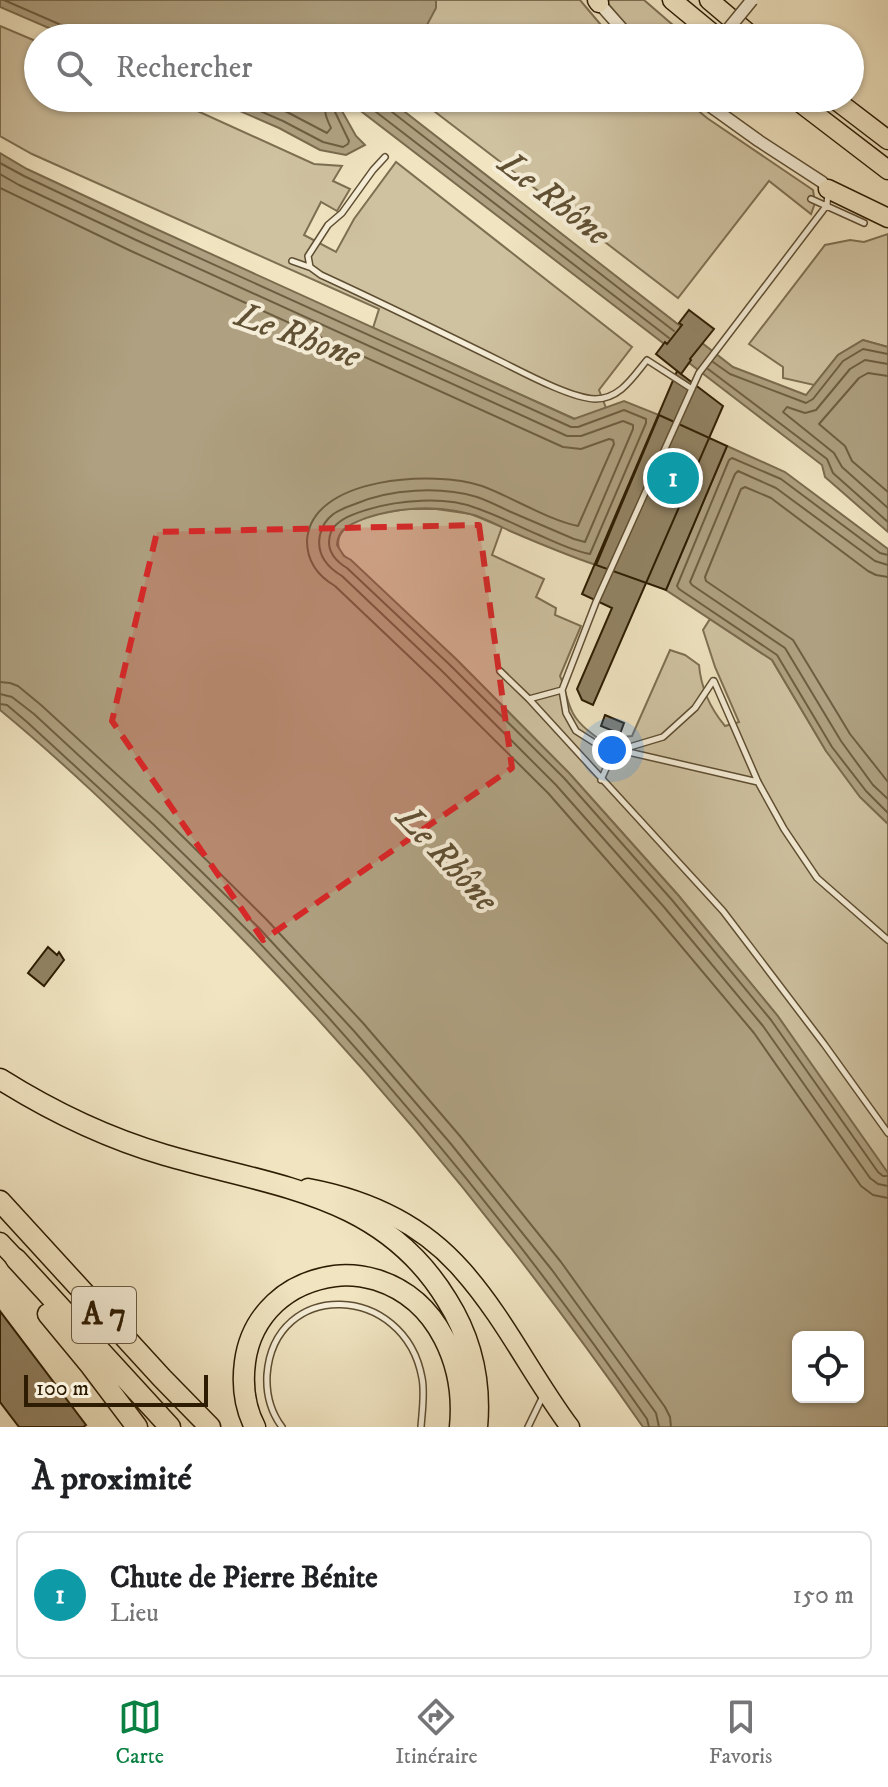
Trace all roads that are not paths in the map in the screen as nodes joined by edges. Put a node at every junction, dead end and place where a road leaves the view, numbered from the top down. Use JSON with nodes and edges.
{"nodes":[{"id":1,"x":672,"y":0,"type":"edge"},
{"id":2,"x":709,"y":0,"type":"edge"},
{"id":3,"x":752,"y":0,"type":"edge"},
{"id":4,"x":596,"y":1,"type":"edge"},
{"id":5,"x":617,"y":24,"type":"edge"},
{"id":6,"x":702,"y":24,"type":"edge"},
{"id":7,"x":731,"y":24,"type":"edge"},
{"id":8,"x":737,"y":24,"type":"edge"},
{"id":9,"x":719,"y":112,"type":"edge"},
{"id":10,"x":812,"y":112,"type":"edge"},
{"id":11,"x":851,"y":112,"type":"edge"},
{"id":12,"x":888,"y":140,"type":"edge"},
{"id":13,"x":385,"y":157,"type":"dead end"},
{"id":14,"x":888,"y":170,"type":"edge"},
{"id":15,"x":827,"y":197,"type":"junction"},
{"id":16,"x":811,"y":199,"type":"dead end"},
{"id":17,"x":888,"y":218,"type":"edge"},
{"id":18,"x":864,"y":223,"type":"dead end"},
{"id":19,"x":292,"y":261,"type":"dead end"},
{"id":20,"x":310,"y":267,"type":"junction"},
{"id":21,"x":692,"y":389,"type":"junction"},
{"id":22,"x":500,"y":671,"type":"dead end"},
{"id":23,"x":562,"y":690,"type":"junction"},
{"id":24,"x":529,"y":699,"type":"junction"},
{"id":25,"x":576,"y":731,"type":"junction"},
{"id":26,"x":565,"y":739,"type":"junction"},
{"id":27,"x":618,"y":749,"type":"junction"},
{"id":28,"x":601,"y":780,"type":"junction"},
{"id":29,"x":758,"y":782,"type":"junction"},
{"id":30,"x":888,"y":940,"type":"edge"},
{"id":31,"x":0,"y":1079,"type":"edge"},
{"id":32,"x":888,"y":1133,"type":"edge"},
{"id":33,"x":260,"y":1179,"type":"junction"},
{"id":34,"x":0,"y":1201,"type":"edge"},
{"id":35,"x":0,"y":1242,"type":"edge"},
{"id":36,"x":16,"y":1259,"type":"junction"},
{"id":37,"x":546,"y":1391,"type":"junction"},
{"id":38,"x":137,"y":1427,"type":"edge"},
{"id":39,"x":170,"y":1427,"type":"edge"},
{"id":40,"x":210,"y":1427,"type":"edge"},
{"id":41,"x":255,"y":1427,"type":"edge"},
{"id":42,"x":282,"y":1427,"type":"edge"},
{"id":43,"x":421,"y":1427,"type":"edge"},
{"id":44,"x":460,"y":1427,"type":"edge"},
{"id":45,"x":477,"y":1427,"type":"edge"},
{"id":46,"x":528,"y":1427,"type":"edge"},
{"id":47,"x":570,"y":1427,"type":"edge"}],
"edges":[{"from":1,"to":6,"type":"highway"},
{"from":2,"to":8,"type":"highway"},
{"from":3,"to":7,"type":"street","bridge":true},
{"from":4,"to":5,"type":"street"},
{"from":9,"to":15,"type":"street"},
{"from":10,"to":14,"type":"highway"},
{"from":11,"to":12,"type":"highway"},
{"from":13,"to":20,"type":"lane"},
{"from":15,"to":16,"type":"lane"},
{"from":15,"to":17,"type":"highway"},
{"from":15,"to":18,"type":"lane"},
{"from":15,"to":21,"type":"lane"},
{"from":19,"to":20,"type":"lane"},
{"from":20,"to":21,"type":"lane"},
{"from":21,"to":23,"type":"lane"},
{"from":22,"to":24,"type":"lane"},
{"from":23,"to":24,"type":"lane"},
{"from":23,"to":25,"type":"lane"},
{"from":24,"to":26,"type":"lane"},
{"from":25,"to":26,"type":"lane"},
{"from":25,"to":27,"type":"lane"},
{"from":26,"to":28,"type":"lane"},
{"from":27,"to":28,"type":"lane"},
{"from":27,"to":29,"type":"lane"},
{"from":27,"to":29,"type":"lane"},
{"from":28,"to":32,"type":"lane"},
{"from":29,"to":30,"type":"lane"},
{"from":31,"to":33,"type":"highway"},
{"from":33,"to":37,"type":"highway"},
{"from":33,"to":45,"type":"highway"},
{"from":34,"to":40,"type":"highway","number":"A 7"},
{"from":35,"to":36,"type":"highway"},
{"from":36,"to":38,"type":"highway"},
{"from":36,"to":39,"type":"highway","number":"A 7"},
{"from":37,"to":46,"type":"lane"},
{"from":37,"to":47,"type":"highway"},
{"from":41,"to":44,"type":"highway"},
{"from":42,"to":43,"type":"lane"}]}
